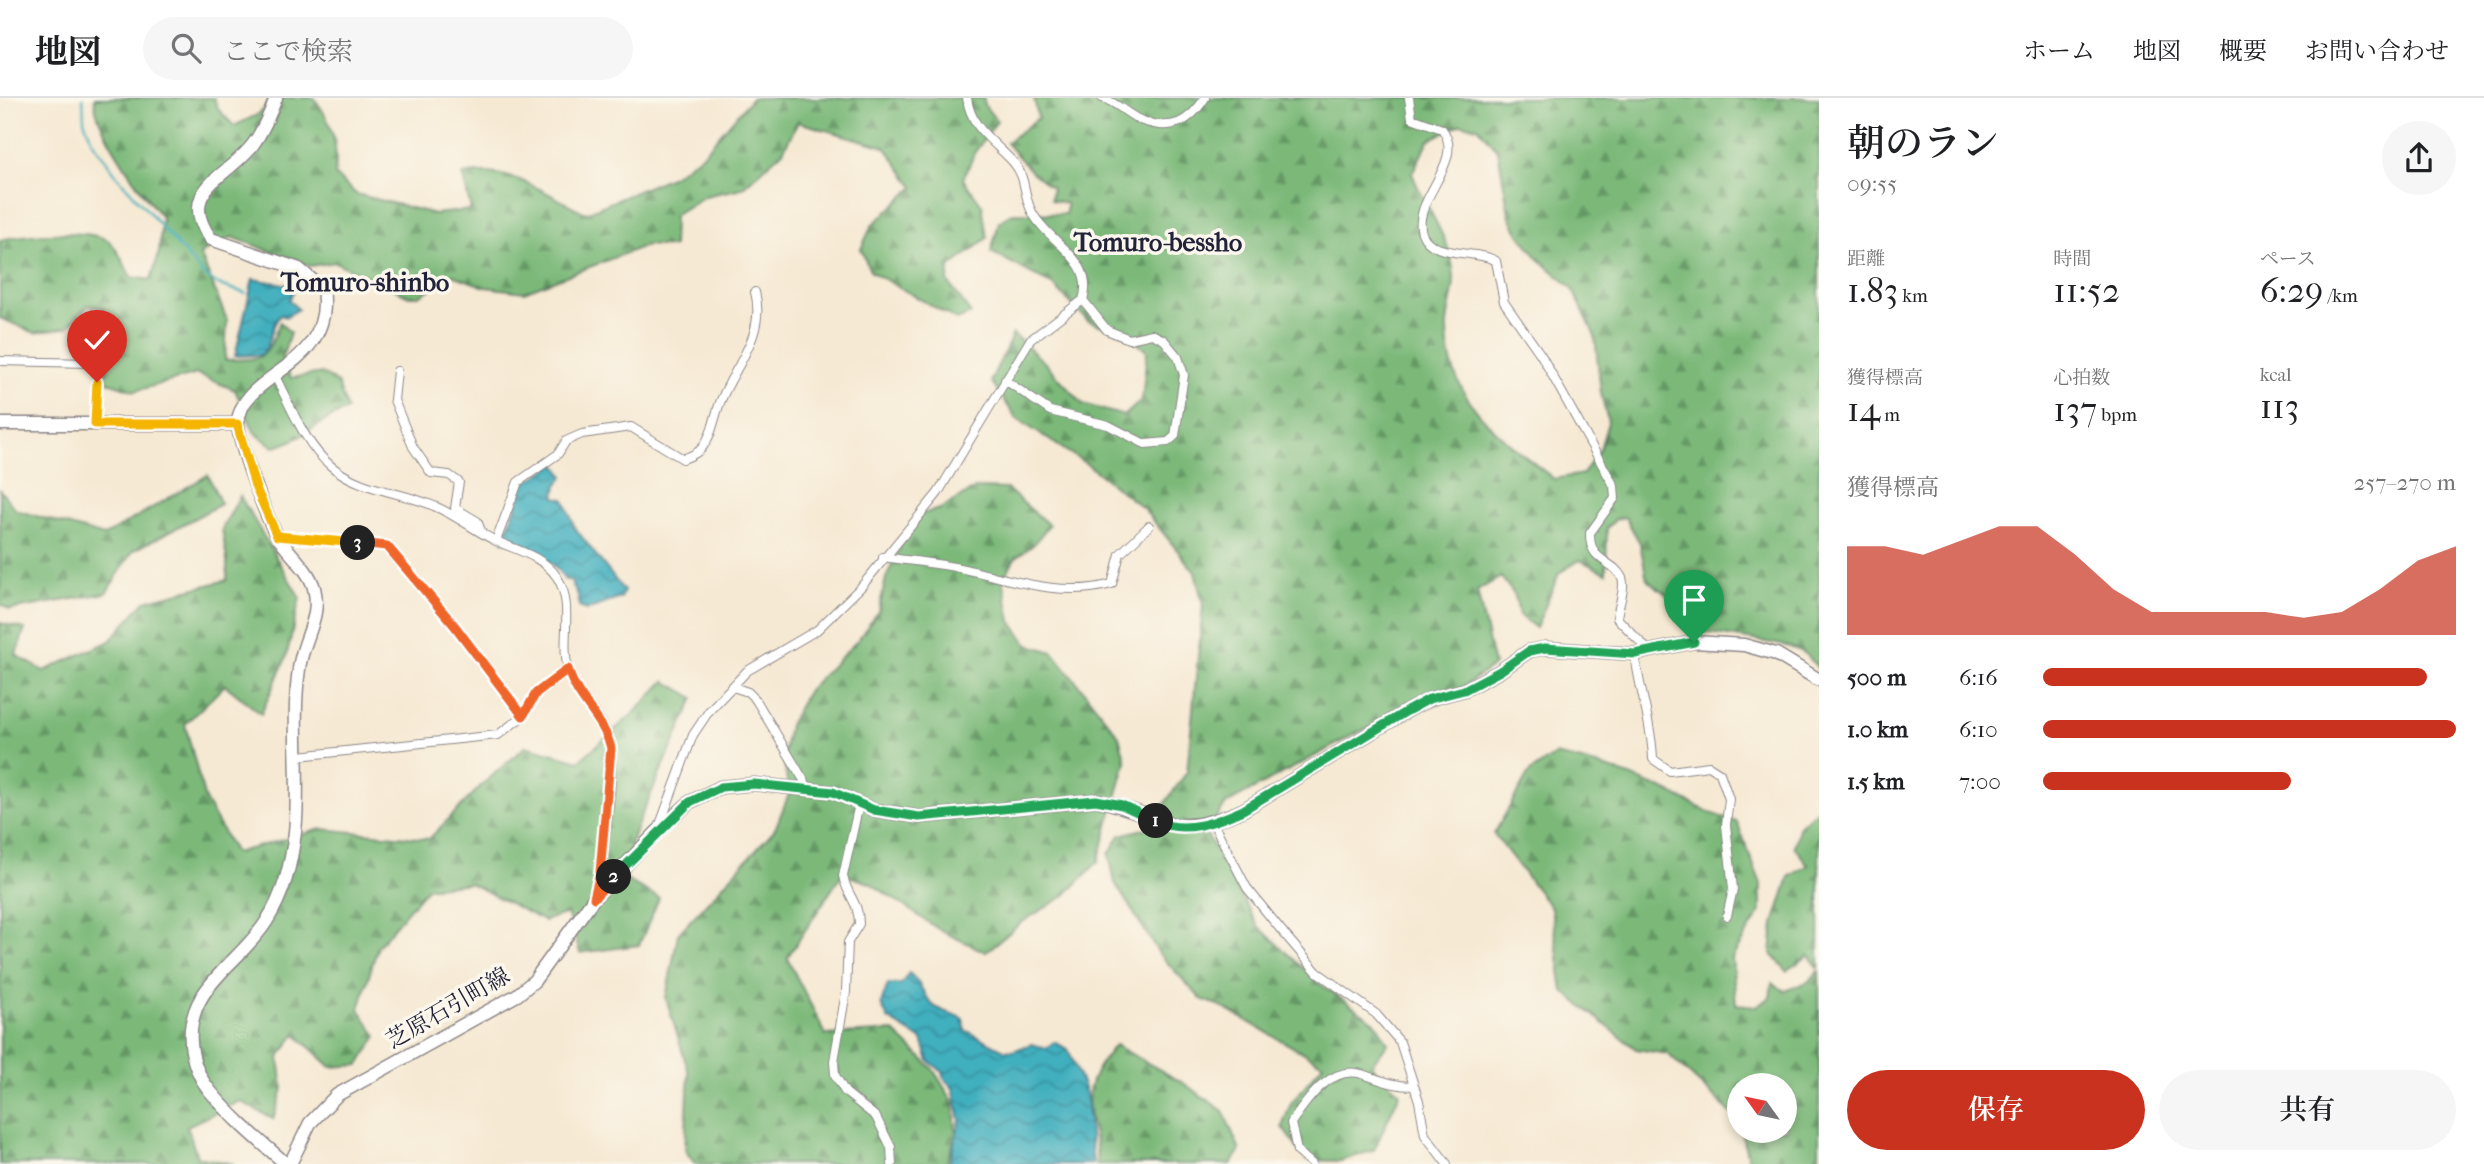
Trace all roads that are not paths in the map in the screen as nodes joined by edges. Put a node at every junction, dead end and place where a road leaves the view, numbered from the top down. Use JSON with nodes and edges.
{"nodes":[{"id":1,"x":276,"y":98,"type":"edge"},
{"id":2,"x":967,"y":98,"type":"edge"},
{"id":3,"x":1102,"y":98,"type":"edge"},
{"id":4,"x":1205,"y":98,"type":"edge"},
{"id":5,"x":1409,"y":98,"type":"edge"},
{"id":6,"x":755,"y":292,"type":"dead end"},
{"id":7,"x":1083,"y":300,"type":"junction"},
{"id":8,"x":0,"y":361,"type":"edge"},
{"id":9,"x":397,"y":372,"type":"dead end"},
{"id":10,"x":275,"y":376,"type":"junction"},
{"id":11,"x":1006,"y":380,"type":"junction"},
{"id":12,"x":0,"y":424,"type":"edge"},
{"id":13,"x":95,"y":424,"type":"junction"},
{"id":14,"x":237,"y":424,"type":"junction"},
{"id":15,"x":1149,"y":526,"type":"dead end"},
{"id":16,"x":482,"y":533,"type":"junction"},
{"id":17,"x":277,"y":536,"type":"junction"},
{"id":18,"x":496,"y":541,"type":"junction"},
{"id":19,"x":883,"y":557,"type":"junction"},
{"id":20,"x":1649,"y":651,"type":"junction"},
{"id":21,"x":1635,"y":654,"type":"junction"},
{"id":22,"x":568,"y":669,"type":"junction"},
{"id":23,"x":1819,"y":680,"type":"edge"},
{"id":24,"x":733,"y":687,"type":"junction"},
{"id":25,"x":523,"y":716,"type":"junction"},
{"id":26,"x":298,"y":756,"type":"junction"},
{"id":27,"x":809,"y":789,"type":"junction"},
{"id":28,"x":859,"y":804,"type":"junction"},
{"id":29,"x":1213,"y":823,"type":"junction"},
{"id":30,"x":658,"y":831,"type":"junction"},
{"id":31,"x":594,"y":898,"type":"junction"},
{"id":32,"x":1727,"y":916,"type":"dead end"},
{"id":33,"x":1414,"y":1086,"type":"junction"},
{"id":34,"x":288,"y":1164,"type":"edge"},
{"id":35,"x":892,"y":1164,"type":"edge"},
{"id":36,"x":1312,"y":1164,"type":"edge"},
{"id":37,"x":1447,"y":1164,"type":"edge"}],
"edges":[{"from":1,"to":10,"type":"main road"},
{"from":2,"to":7,"type":"street"},
{"from":3,"to":4,"type":"street"},
{"from":5,"to":20,"type":"street"},
{"from":6,"to":18,"type":"street"},
{"from":7,"to":11,"type":"street"},
{"from":7,"to":11,"type":"street"},
{"from":8,"to":13,"type":"street"},
{"from":9,"to":16,"type":"street"},
{"from":10,"to":14,"type":"main road"},
{"from":10,"to":16,"type":"street"},
{"from":11,"to":19,"type":"street"},
{"from":12,"to":13,"type":"main road"},
{"from":13,"to":14,"type":"main road"},
{"from":14,"to":17,"type":"main road"},
{"from":15,"to":19,"type":"street"},
{"from":16,"to":18,"type":"street"},
{"from":17,"to":25,"type":"street"},
{"from":17,"to":26,"type":"main road"},
{"from":18,"to":22,"type":"street"},
{"from":19,"to":24,"type":"street"},
{"from":20,"to":21,"type":"main road","name":"芝原石引町線"},
{"from":20,"to":23,"type":"main road","name":"芝原石引町線"},
{"from":21,"to":29,"type":"main road","name":"芝原石引町線"},
{"from":21,"to":32,"type":"street"},
{"from":22,"to":25,"type":"street"},
{"from":22,"to":31,"type":"street"},
{"from":24,"to":27,"type":"street"},
{"from":24,"to":30,"type":"street"},
{"from":25,"to":26,"type":"street"},
{"from":26,"to":34,"type":"main road"},
{"from":27,"to":28,"type":"main road","name":"芝原石引町線"},
{"from":27,"to":30,"type":"main road","name":"芝原石引町線"},
{"from":28,"to":29,"type":"main road","name":"芝原石引町線"},
{"from":28,"to":35,"type":"street"},
{"from":29,"to":33,"type":"street"},
{"from":30,"to":31,"type":"main road","name":"芝原石引町線"},
{"from":31,"to":34,"type":"main road","name":"芝原石引町線"},
{"from":33,"to":36,"type":"street"},
{"from":33,"to":37,"type":"street"}]}
